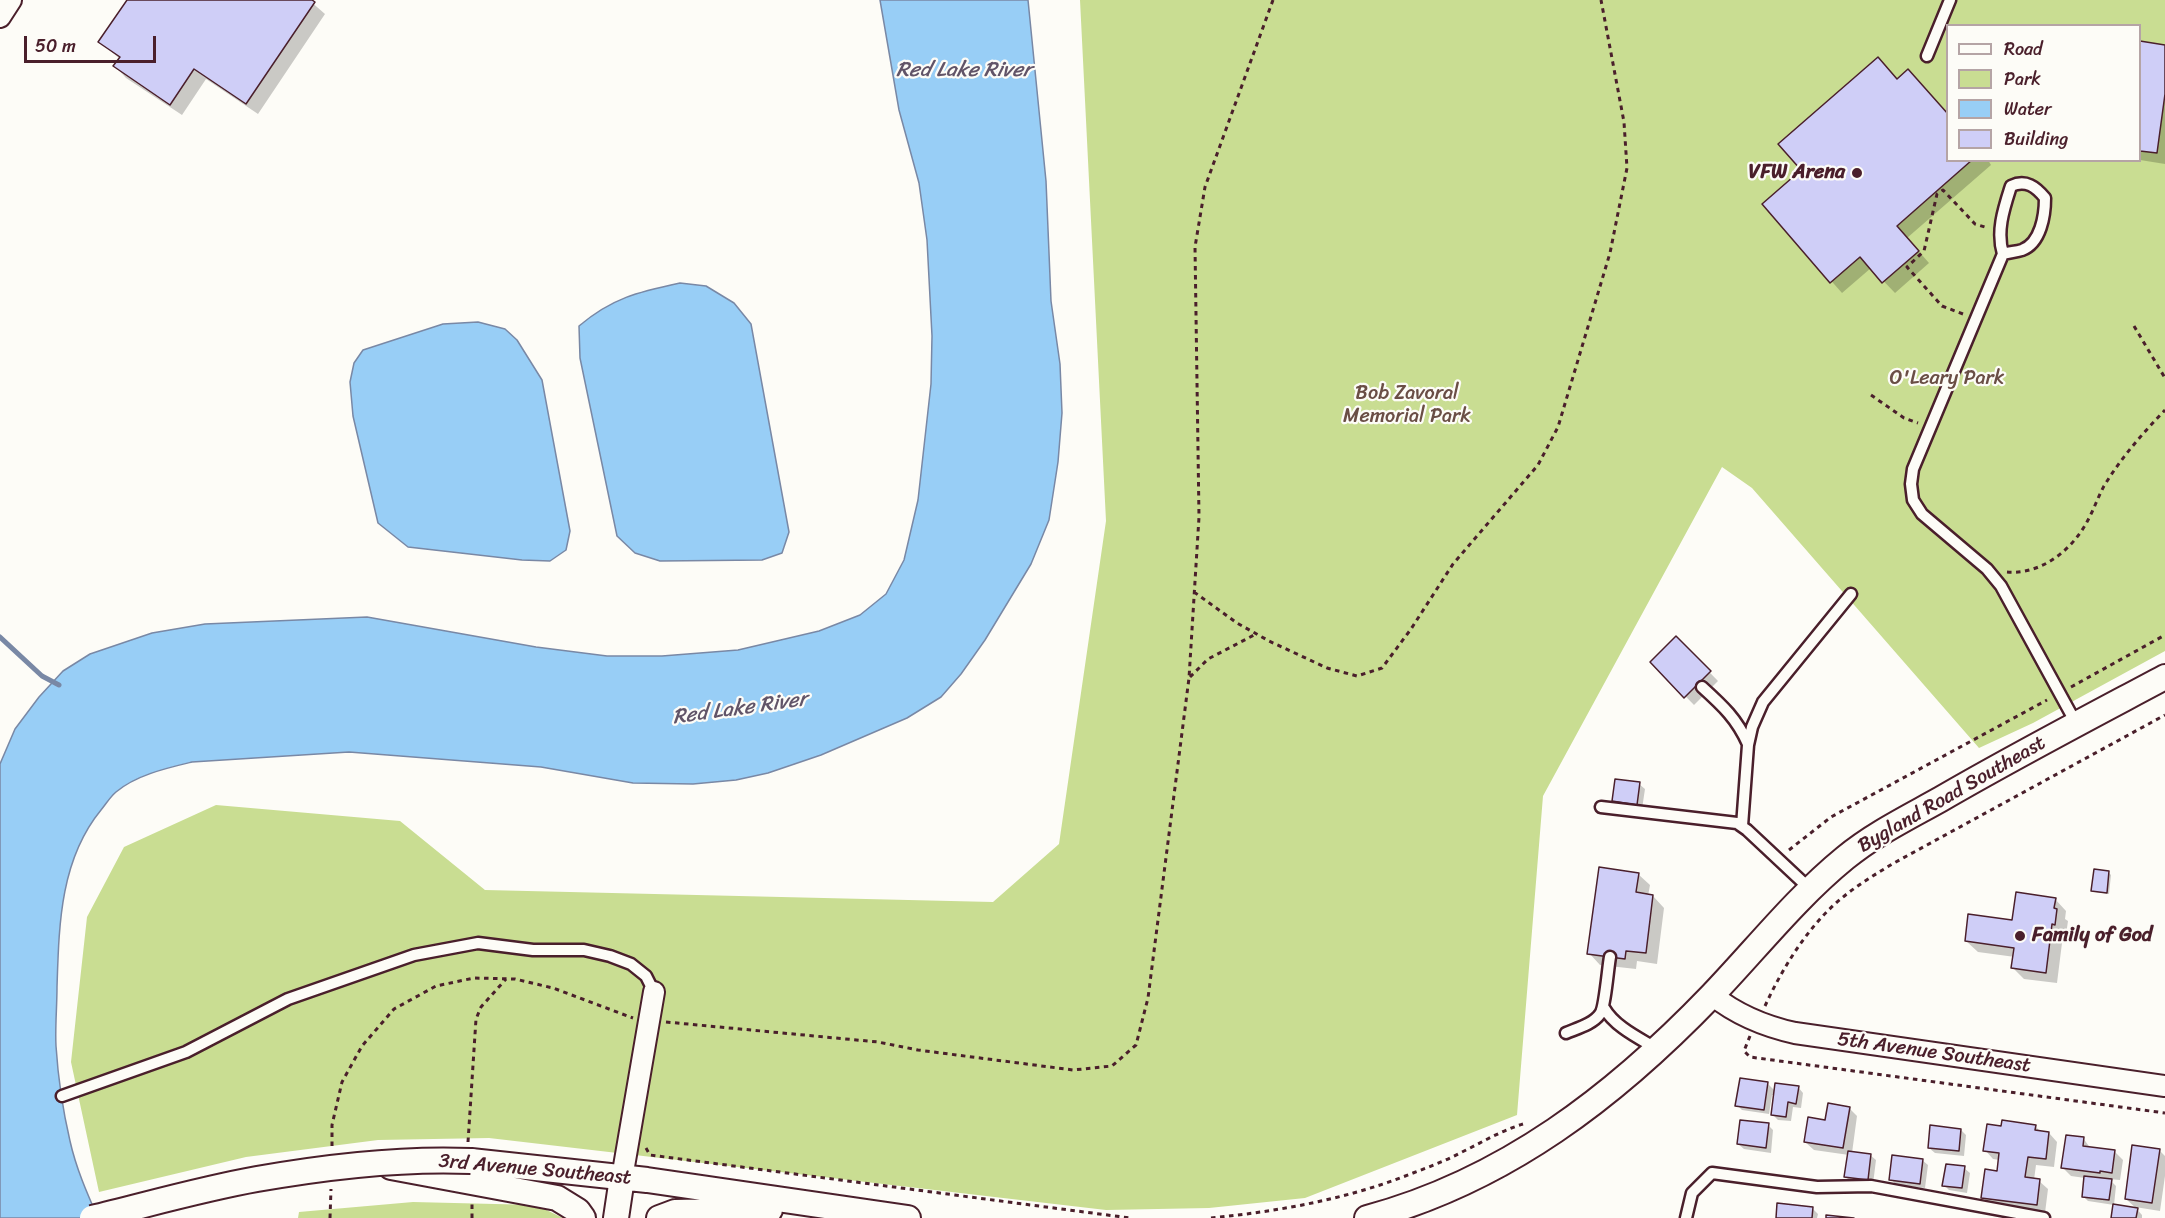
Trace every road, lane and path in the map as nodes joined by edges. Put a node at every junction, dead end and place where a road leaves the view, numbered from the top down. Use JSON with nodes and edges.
{"nodes":[{"id":1,"x":11,"y":0,"type":"edge"},
{"id":2,"x":1273,"y":0,"type":"edge"},
{"id":3,"x":1601,"y":0,"type":"edge"},
{"id":4,"x":1950,"y":0,"type":"edge"},
{"id":5,"x":0,"y":17,"type":"edge"},
{"id":6,"x":1927,"y":56,"type":"dead end"},
{"id":7,"x":2000,"y":231,"type":"junction"},
{"id":8,"x":2003,"y":254,"type":"junction"},
{"id":9,"x":1976,"y":319,"type":"junction"},
{"id":10,"x":2134,"y":326,"type":"dead end"},
{"id":11,"x":2165,"y":378,"type":"edge"},
{"id":12,"x":1871,"y":396,"type":"dead end"},
{"id":13,"x":2165,"y":410,"type":"edge"},
{"id":14,"x":1930,"y":428,"type":"junction"},
{"id":15,"x":1987,"y":569,"type":"junction"},
{"id":16,"x":1194,"y":592,"type":"junction"},
{"id":17,"x":1851,"y":594,"type":"dead end"},
{"id":18,"x":1256,"y":634,"type":"junction"},
{"id":19,"x":2165,"y":634,"type":"edge"},
{"id":20,"x":2165,"y":677,"type":"edge"},
{"id":21,"x":1189,"y":678,"type":"junction"},
{"id":22,"x":1702,"y":687,"type":"dead end"},
{"id":23,"x":2060,"y":693,"type":"junction"},
{"id":24,"x":2165,"y":715,"type":"edge"},
{"id":25,"x":2077,"y":725,"type":"junction"},
{"id":26,"x":1748,"y":745,"type":"junction"},
{"id":27,"x":1601,"y":807,"type":"dead end"},
{"id":28,"x":1742,"y":826,"type":"junction"},
{"id":29,"x":1779,"y":860,"type":"junction"},
{"id":30,"x":1810,"y":889,"type":"junction"},
{"id":31,"x":1610,"y":957,"type":"dead end"},
{"id":32,"x":506,"y":979,"type":"junction"},
{"id":33,"x":654,"y":992,"type":"joint"},
{"id":34,"x":1712,"y":995,"type":"junction"},
{"id":35,"x":1604,"y":1008,"type":"junction"},
{"id":36,"x":651,"y":1020,"type":"junction"},
{"id":37,"x":1757,"y":1023,"type":"junction"},
{"id":38,"x":1566,"y":1033,"type":"dead end"},
{"id":39,"x":1657,"y":1049,"type":"junction"},
{"id":40,"x":2165,"y":1086,"type":"edge"},
{"id":41,"x":62,"y":1096,"type":"dead end"},
{"id":42,"x":2165,"y":1113,"type":"edge"},
{"id":43,"x":1523,"y":1124,"type":"dead end"},
{"id":44,"x":332,"y":1148,"type":"dead end"},
{"id":45,"x":647,"y":1148,"type":"dead end"},
{"id":46,"x":470,"y":1171,"type":"junction"},
{"id":47,"x":622,"y":1178,"type":"junction"},
{"id":48,"x":331,"y":1183,"type":"dead end"},
{"id":49,"x":852,"y":1210,"type":"junction"},
{"id":50,"x":92,"y":1218,"type":"edge"},
{"id":51,"x":330,"y":1218,"type":"edge"},
{"id":52,"x":472,"y":1218,"type":"edge"},
{"id":53,"x":583,"y":1218,"type":"edge"},
{"id":54,"x":616,"y":1218,"type":"edge"},
{"id":55,"x":659,"y":1218,"type":"edge"},
{"id":56,"x":908,"y":1218,"type":"edge"},
{"id":57,"x":1130,"y":1218,"type":"edge"},
{"id":58,"x":1211,"y":1218,"type":"edge"},
{"id":59,"x":1367,"y":1218,"type":"edge"},
{"id":60,"x":1686,"y":1218,"type":"edge"},
{"id":61,"x":2044,"y":1218,"type":"edge"}],
"edges":[{"from":1,"to":5,"type":"street"},
{"from":2,"to":16,"type":"path"},
{"from":3,"to":18,"type":"path"},
{"from":4,"to":6,"type":"lane"},
{"from":7,"to":8,"type":"lane"},
{"from":7,"to":8,"type":"lane"},
{"from":7,"to":9,"type":"path"},
{"from":8,"to":9,"type":"lane"},
{"from":9,"to":14,"type":"lane"},
{"from":10,"to":11,"type":"path"},
{"from":12,"to":14,"type":"path"},
{"from":13,"to":15,"type":"path"},
{"from":14,"to":15,"type":"lane"},
{"from":15,"to":23,"type":"lane"},
{"from":16,"to":18,"type":"path"},
{"from":16,"to":21,"type":"path"},
{"from":17,"to":26,"type":"lane"},
{"from":18,"to":21,"type":"path"},
{"from":19,"to":23,"type":"path"},
{"from":20,"to":25,"type":"street","name":"Bygland Road Southeast"},
{"from":21,"to":36,"type":"path"},
{"from":22,"to":26,"type":"lane"},
{"from":23,"to":25,"type":"lane"},
{"from":23,"to":29,"type":"path"},
{"from":24,"to":37,"type":"path"},
{"from":25,"to":30,"type":"street","name":"Bygland Road Southeast"},
{"from":26,"to":28,"type":"lane"},
{"from":27,"to":28,"type":"lane"},
{"from":28,"to":29,"type":"lane"},
{"from":29,"to":30,"type":"lane"},
{"from":30,"to":34,"type":"street","name":"Bygland Road Southeast"},
{"from":31,"to":35,"type":"lane"},
{"from":32,"to":36,"type":"path"},
{"from":32,"to":44,"type":"path"},
{"from":32,"to":46,"type":"path"},
{"from":33,"to":36,"type":"street"},
{"from":33,"to":41,"type":"lane"},
{"from":34,"to":37,"type":"street","name":"5th Avenue Southeast"},
{"from":34,"to":39,"type":"street"},
{"from":35,"to":38,"type":"lane"},
{"from":35,"to":39,"type":"lane"},
{"from":36,"to":47,"type":"street"},
{"from":37,"to":40,"type":"street","name":"5th Avenue Southeast"},
{"from":37,"to":42,"type":"path"},
{"from":39,"to":59,"type":"street"},
{"from":43,"to":58,"type":"path"},
{"from":45,"to":57,"type":"path"},
{"from":46,"to":47,"type":"street","name":"3rd Avenue Southeast"},
{"from":46,"to":50,"type":"street","name":"3rd Avenue Southeast","bridge":true},
{"from":46,"to":52,"type":"path"},
{"from":46,"to":53,"type":"street"},
{"from":47,"to":49,"type":"street","name":"3rd Avenue Southeast"},
{"from":47,"to":54,"type":"street"},
{"from":48,"to":51,"type":"path"},
{"from":49,"to":55,"type":"street"},
{"from":49,"to":56,"type":"street","name":"3rd Avenue Southeast"},
{"from":60,"to":61,"type":"lane"}]}
